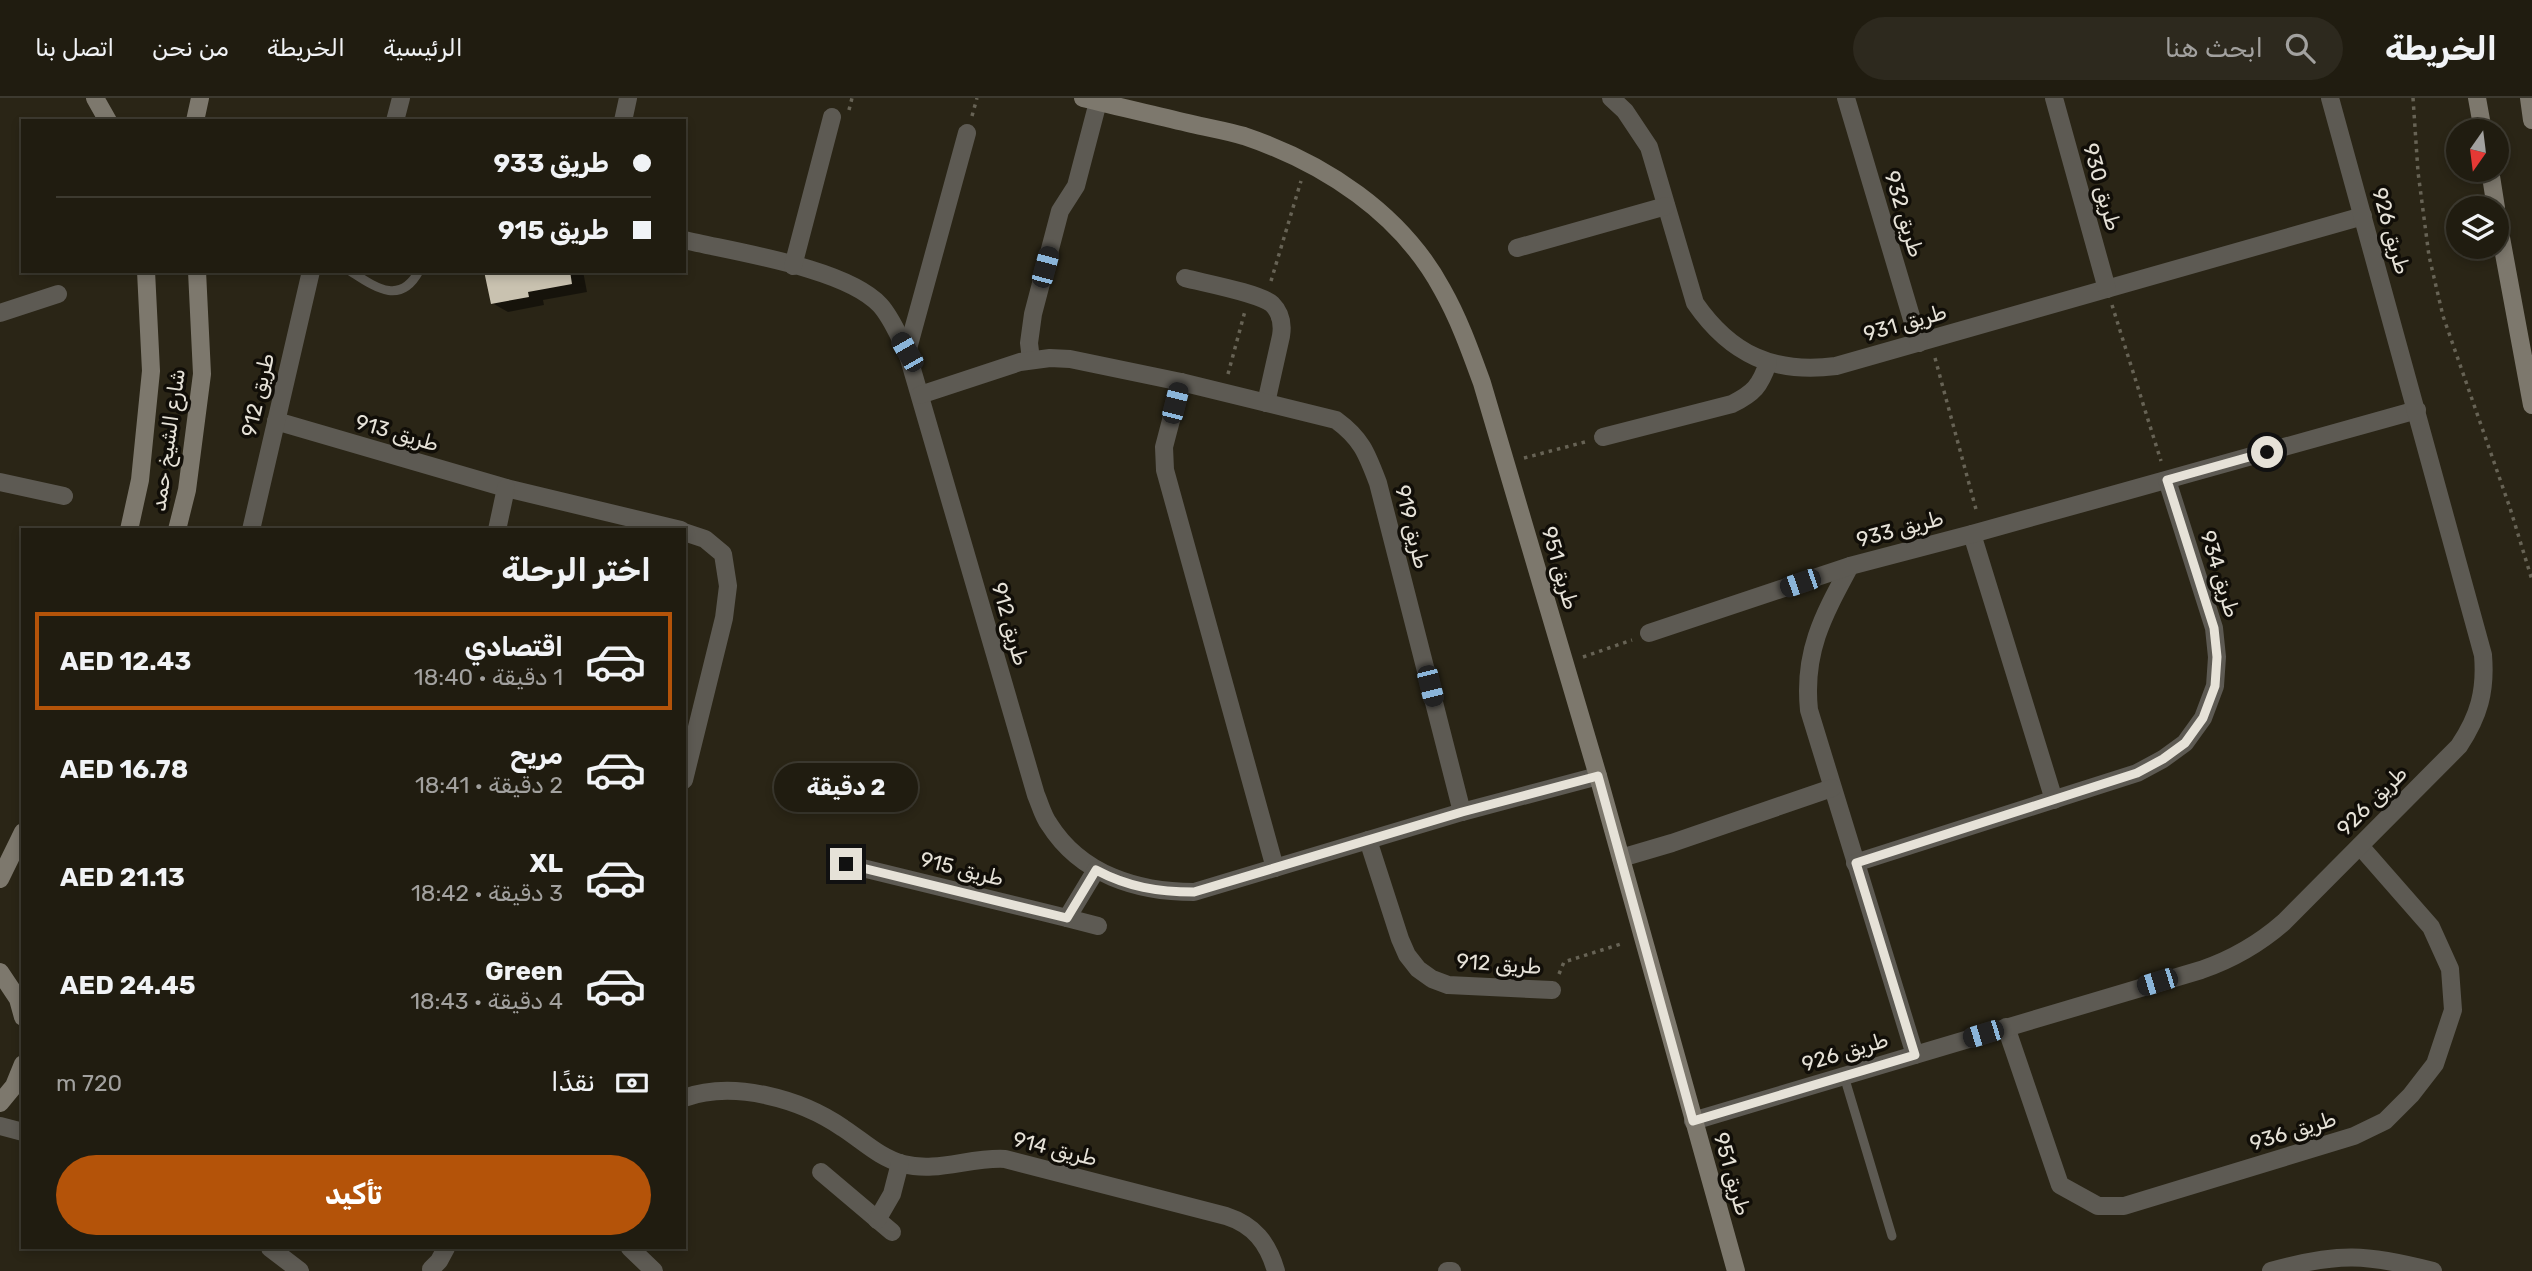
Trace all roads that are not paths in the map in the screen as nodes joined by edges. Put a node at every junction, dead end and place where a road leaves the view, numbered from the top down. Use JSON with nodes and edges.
{"nodes":[{"id":1,"x":95,"y":98,"type":"edge"},
{"id":2,"x":200,"y":98,"type":"edge"},
{"id":3,"x":401,"y":98,"type":"edge"},
{"id":4,"x":628,"y":98,"type":"edge"},
{"id":5,"x":1611,"y":98,"type":"edge"},
{"id":6,"x":1846,"y":98,"type":"edge"},
{"id":7,"x":2053,"y":98,"type":"edge"},
{"id":8,"x":2330,"y":98,"type":"edge"},
{"id":9,"x":2477,"y":98,"type":"edge"},
{"id":10,"x":2529,"y":98,"type":"edge"},
{"id":11,"x":1090,"y":100,"type":"edge"},
{"id":12,"x":832,"y":117,"type":"dead end"},
{"id":13,"x":107,"y":119,"type":"edge"},
{"id":14,"x":195,"y":119,"type":"edge"},
{"id":15,"x":396,"y":119,"type":"edge"},
{"id":16,"x":623,"y":119,"type":"edge"},
{"id":17,"x":2481,"y":119,"type":"edge"},
{"id":18,"x":2532,"y":120,"type":"edge"},
{"id":19,"x":967,"y":133,"type":"dead end"},
{"id":20,"x":1666,"y":206,"type":"junction"},
{"id":21,"x":2363,"y":216,"type":"junction"},
{"id":22,"x":686,"y":240,"type":"edge"},
{"id":23,"x":1517,"y":248,"type":"dead end"},
{"id":24,"x":2505,"y":259,"type":"edge"},
{"id":25,"x":793,"y":266,"type":"junction"},
{"id":26,"x":146,"y":273,"type":"edge"},
{"id":27,"x":197,"y":273,"type":"edge"},
{"id":28,"x":311,"y":273,"type":"edge"},
{"id":29,"x":353,"y":273,"type":"edge"},
{"id":30,"x":418,"y":273,"type":"edge"},
{"id":31,"x":1185,"y":278,"type":"dead end"},
{"id":32,"x":2107,"y":289,"type":"junction"},
{"id":33,"x":58,"y":293,"type":"dead end"},
{"id":34,"x":0,"y":313,"type":"edge"},
{"id":35,"x":1924,"y":341,"type":"junction"},
{"id":36,"x":907,"y":352,"type":"junction"},
{"id":37,"x":1031,"y":360,"type":"junction"},
{"id":38,"x":1768,"y":363,"type":"junction"},
{"id":39,"x":1181,"y":382,"type":"junction"},
{"id":40,"x":920,"y":395,"type":"junction"},
{"id":41,"x":1266,"y":403,"type":"junction"},
{"id":42,"x":2532,"y":405,"type":"edge"},
{"id":43,"x":2417,"y":410,"type":"junction"},
{"id":44,"x":276,"y":421,"type":"junction"},
{"id":45,"x":1604,"y":438,"type":"road end"},
{"id":46,"x":2167,"y":480,"type":"junction"},
{"id":47,"x":0,"y":482,"type":"edge"},
{"id":48,"x":506,"y":488,"type":"junction"},
{"id":49,"x":64,"y":496,"type":"dead end"},
{"id":50,"x":129,"y":528,"type":"edge"},
{"id":51,"x":178,"y":528,"type":"edge"},
{"id":52,"x":251,"y":528,"type":"edge"},
{"id":53,"x":496,"y":528,"type":"edge"},
{"id":54,"x":670,"y":528,"type":"edge"},
{"id":55,"x":686,"y":532,"type":"edge"},
{"id":56,"x":1977,"y":533,"type":"junction"},
{"id":57,"x":1850,"y":566,"type":"junction"},
{"id":58,"x":1649,"y":633,"type":"road end"},
{"id":59,"x":686,"y":772,"type":"edge"},
{"id":60,"x":1598,"y":776,"type":"junction"},
{"id":61,"x":1832,"y":788,"type":"junction"},
{"id":62,"x":2054,"y":800,"type":"junction"},
{"id":63,"x":1462,"y":812,"type":"junction"},
{"id":64,"x":21,"y":836,"type":"edge"},
{"id":65,"x":1368,"y":840,"type":"junction"},
{"id":66,"x":2360,"y":846,"type":"junction"},
{"id":67,"x":1620,"y":858,"type":"junction"},
{"id":68,"x":1856,"y":863,"type":"junction"},
{"id":69,"x":846,"y":864,"type":"dead end"},
{"id":70,"x":1275,"y":867,"type":"junction"},
{"id":71,"x":1096,"y":870,"type":"junction"},
{"id":72,"x":0,"y":879,"type":"edge"},
{"id":73,"x":1067,"y":918,"type":"junction"},
{"id":74,"x":1098,"y":926,"type":"dead end"},
{"id":75,"x":0,"y":972,"type":"edge"},
{"id":76,"x":1552,"y":990,"type":"road end"},
{"id":77,"x":21,"y":1001,"type":"edge"},
{"id":78,"x":2006,"y":1027,"type":"junction"},
{"id":79,"x":1915,"y":1055,"type":"junction"},
{"id":80,"x":21,"y":1068,"type":"edge"},
{"id":81,"x":1844,"y":1076,"type":"junction"},
{"id":82,"x":686,"y":1097,"type":"edge"},
{"id":83,"x":0,"y":1103,"type":"edge"},
{"id":84,"x":1693,"y":1121,"type":"junction"},
{"id":85,"x":0,"y":1126,"type":"edge"},
{"id":86,"x":21,"y":1131,"type":"edge"},
{"id":87,"x":900,"y":1163,"type":"junction"},
{"id":88,"x":821,"y":1172,"type":"dead end"},
{"id":89,"x":877,"y":1220,"type":"junction"},
{"id":90,"x":892,"y":1232,"type":"dead end"},
{"id":91,"x":1892,"y":1236,"type":"dead end"},
{"id":92,"x":271,"y":1249,"type":"edge"},
{"id":93,"x":445,"y":1249,"type":"edge"},
{"id":94,"x":631,"y":1249,"type":"edge"},
{"id":95,"x":430,"y":1269,"type":"dead end"},
{"id":96,"x":300,"y":1271,"type":"edge"},
{"id":97,"x":654,"y":1271,"type":"edge"},
{"id":98,"x":1276,"y":1271,"type":"edge"},
{"id":99,"x":1737,"y":1271,"type":"edge"},
{"id":100,"x":2271,"y":1271,"type":"edge"},
{"id":101,"x":2433,"y":1271,"type":"edge"}],
"edges":[{"from":1,"to":13,"type":"street"},
{"from":2,"to":14,"type":"street"},
{"from":3,"to":15,"type":"street"},
{"from":4,"to":16,"type":"street"},
{"from":5,"to":20,"type":"street","name":"طريق 931"},
{"from":6,"to":35,"type":"street","name":"طريق 932"},
{"from":7,"to":32,"type":"street","name":"طريق 930"},
{"from":8,"to":21,"type":"street","name":"طريق 926"},
{"from":9,"to":17,"type":"street"},
{"from":10,"to":18,"type":"street"},
{"from":11,"to":37,"type":"street"},
{"from":11,"to":60,"type":"street","name":"طريق 951"},
{"from":12,"to":25,"type":"street"},
{"from":19,"to":36,"type":"street"},
{"from":20,"to":23,"type":"street"},
{"from":20,"to":38,"type":"street","name":"طريق 931"},
{"from":21,"to":32,"type":"street","name":"طريق 931"},
{"from":21,"to":43,"type":"street","name":"طريق 926"},
{"from":22,"to":25,"type":"street","name":"طريق 912"},
{"from":24,"to":42,"type":"street"},
{"from":25,"to":36,"type":"street","name":"طريق 912"},
{"from":26,"to":50,"type":"street","name":"شارع الشيخ حمد"},
{"from":27,"to":51,"type":"street","name":"شارع الشيخ حمد"},
{"from":28,"to":44,"type":"street","name":"طريق 912"},
{"from":29,"to":30,"type":"lane"},
{"from":31,"to":41,"type":"street"},
{"from":32,"to":35,"type":"street","name":"طريق 931"},
{"from":33,"to":34,"type":"street"},
{"from":35,"to":38,"type":"street","name":"طريق 931"},
{"from":36,"to":40,"type":"street","name":"طريق 912"},
{"from":37,"to":39,"type":"street","name":"طريق 919"},
{"from":37,"to":40,"type":"street","name":"طريق 919"},
{"from":38,"to":45,"type":"street"},
{"from":39,"to":41,"type":"street","name":"طريق 919"},
{"from":39,"to":70,"type":"street"},
{"from":40,"to":71,"type":"street","name":"طريق 912"},
{"from":41,"to":63,"type":"street","name":"طريق 919"},
{"from":43,"to":46,"type":"street","name":"طريق 933"},
{"from":43,"to":66,"type":"street","name":"طريق 926"},
{"from":44,"to":48,"type":"street","name":"طريق 913"},
{"from":44,"to":52,"type":"street","name":"طريق 912"},
{"from":46,"to":56,"type":"street","name":"طريق 933"},
{"from":46,"to":62,"type":"street","name":"طريق 934"},
{"from":47,"to":49,"type":"street"},
{"from":48,"to":53,"type":"street"},
{"from":48,"to":54,"type":"street","name":"طريق 913"},
{"from":55,"to":59,"type":"street","name":"طريق 913"},
{"from":56,"to":57,"type":"street","name":"طريق 933"},
{"from":56,"to":62,"type":"street"},
{"from":57,"to":58,"type":"street"},
{"from":57,"to":61,"type":"street","name":"طريق 933"},
{"from":60,"to":63,"type":"street","name":"طريق 912"},
{"from":60,"to":67,"type":"street","name":"طريق 951"},
{"from":61,"to":67,"type":"street"},
{"from":61,"to":68,"type":"street","name":"طريق 933"},
{"from":62,"to":68,"type":"street","name":"طريق 934"},
{"from":63,"to":65,"type":"street","name":"طريق 912"},
{"from":64,"to":72,"type":"street"},
{"from":65,"to":70,"type":"street","name":"طريق 912"},
{"from":65,"to":76,"type":"street","name":"طريق 912"},
{"from":66,"to":78,"type":"street","name":"طريق 926"},
{"from":66,"to":78,"type":"street","name":"طريق 936"},
{"from":67,"to":84,"type":"street","name":"طريق 951"},
{"from":68,"to":79,"type":"street","name":"طريق 933"},
{"from":69,"to":73,"type":"street","name":"طريق 915"},
{"from":70,"to":71,"type":"street","name":"طريق 912"},
{"from":71,"to":73,"type":"street"},
{"from":73,"to":74,"type":"street","name":"طريق 915"},
{"from":75,"to":77,"type":"street"},
{"from":78,"to":79,"type":"street","name":"طريق 926"},
{"from":79,"to":81,"type":"street","name":"طريق 926"},
{"from":80,"to":83,"type":"street"},
{"from":81,"to":84,"type":"street","name":"طريق 926"},
{"from":81,"to":91,"type":"lane"},
{"from":82,"to":87,"type":"street","name":"طريق 914"},
{"from":84,"to":99,"type":"street","name":"طريق 951"},
{"from":85,"to":86,"type":"street"},
{"from":87,"to":89,"type":"street"},
{"from":87,"to":98,"type":"street","name":"طريق 914"},
{"from":88,"to":89,"type":"street"},
{"from":89,"to":90,"type":"street"},
{"from":92,"to":96,"type":"street"},
{"from":93,"to":95,"type":"street"},
{"from":94,"to":97,"type":"street"},
{"from":100,"to":101,"type":"street"}]}
